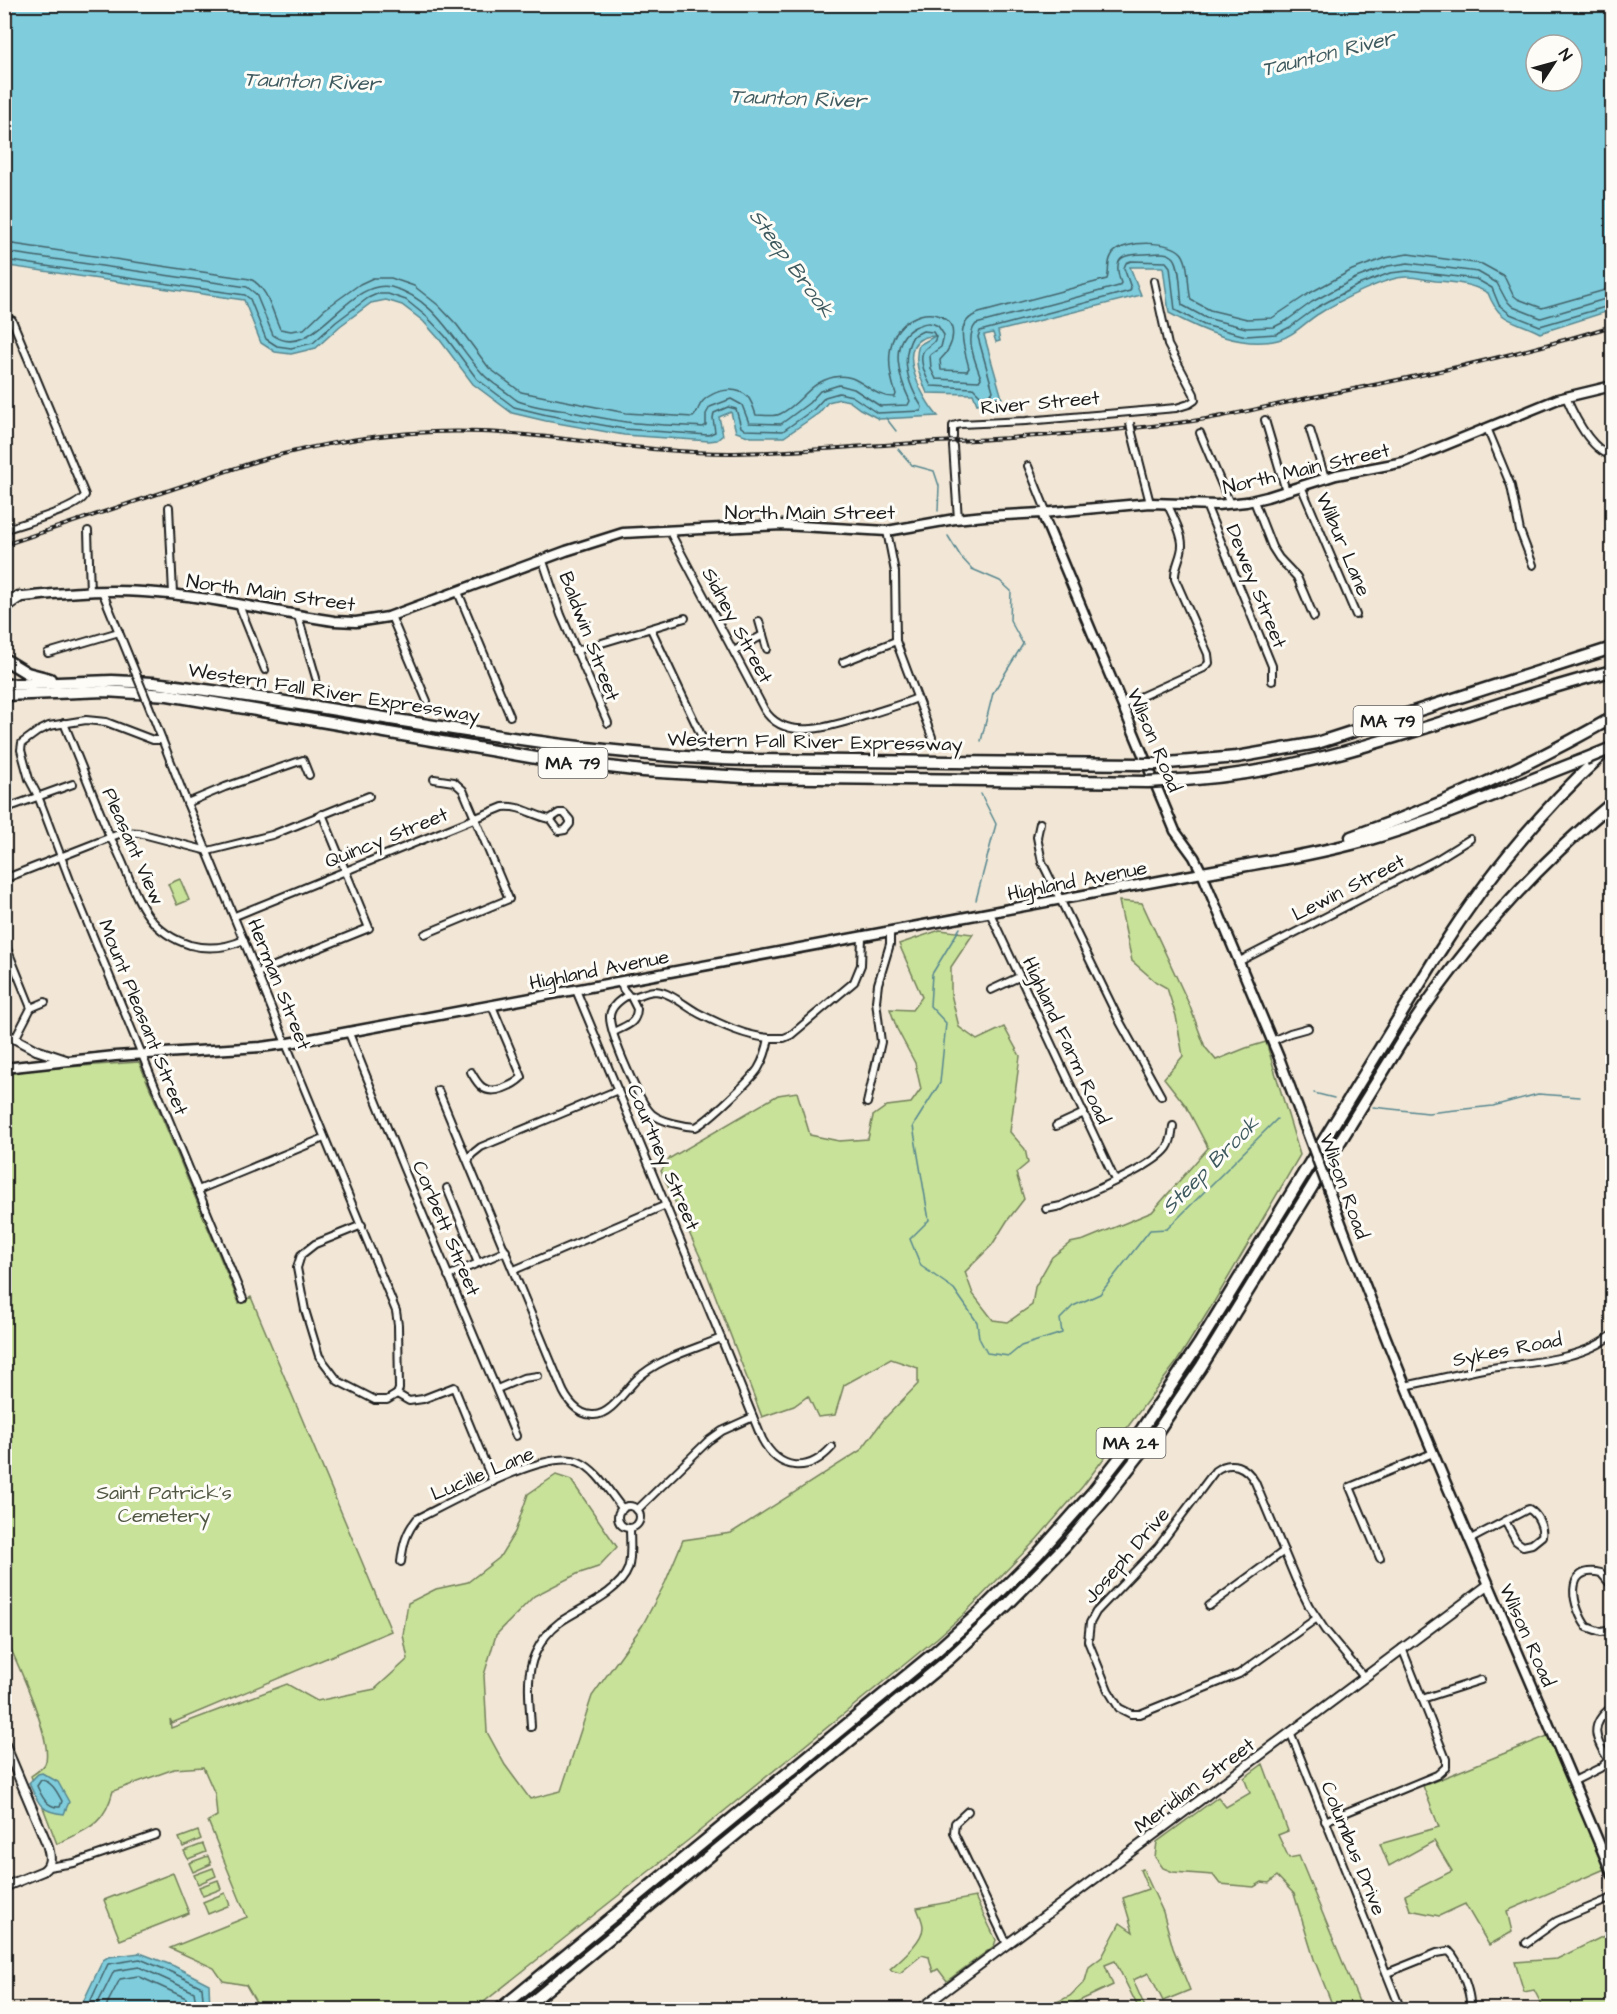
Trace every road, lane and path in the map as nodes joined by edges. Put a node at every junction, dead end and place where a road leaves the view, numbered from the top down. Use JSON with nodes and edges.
{"nodes":[{"id":1,"x":1154,"y":281,"type":"dead end"},
{"id":2,"x":12,"y":320,"type":"dead end"},
{"id":3,"x":1612,"y":386,"type":"edge"},
{"id":4,"x":1566,"y":397,"type":"junction"},
{"id":5,"x":1127,"y":411,"type":"junction"},
{"id":6,"x":1265,"y":420,"type":"dead end"},
{"id":7,"x":1487,"y":428,"type":"junction"},
{"id":8,"x":1310,"y":430,"type":"dead end"},
{"id":9,"x":1200,"y":433,"type":"dead end"},
{"id":10,"x":953,"y":437,"type":"dead end"},
{"id":11,"x":953,"y":446,"type":"dead end"},
{"id":12,"x":1612,"y":456,"type":"edge"},
{"id":13,"x":1028,"y":466,"type":"dead end"},
{"id":14,"x":1325,"y":478,"type":"junction"},
{"id":15,"x":1301,"y":486,"type":"junction"},
{"id":16,"x":1286,"y":491,"type":"junction"},
{"id":17,"x":1254,"y":501,"type":"junction"},
{"id":18,"x":1150,"y":503,"type":"junction"},
{"id":19,"x":1167,"y":503,"type":"junction"},
{"id":20,"x":1230,"y":504,"type":"junction"},
{"id":21,"x":1206,"y":505,"type":"junction"},
{"id":22,"x":169,"y":507,"type":"dead end"},
{"id":23,"x":1045,"y":513,"type":"junction"},
{"id":24,"x":958,"y":519,"type":"junction"},
{"id":25,"x":4,"y":530,"type":"edge"},
{"id":26,"x":88,"y":531,"type":"dead end"},
{"id":27,"x":888,"y":531,"type":"junction"},
{"id":28,"x":670,"y":532,"type":"junction"},
{"id":29,"x":543,"y":561,"type":"junction"},
{"id":30,"x":1533,"y":565,"type":"dead end"},
{"id":31,"x":102,"y":591,"type":"junction"},
{"id":32,"x":90,"y":592,"type":"junction"},
{"id":33,"x":458,"y":592,"type":"junction"},
{"id":34,"x":173,"y":594,"type":"junction"},
{"id":35,"x":19,"y":597,"type":"junction"},
{"id":36,"x":4,"y":599,"type":"edge"},
{"id":37,"x":239,"y":605,"type":"junction"},
{"id":38,"x":4,"y":607,"type":"edge"},
{"id":39,"x":1356,"y":615,"type":"dead end"},
{"id":40,"x":298,"y":616,"type":"junction"},
{"id":41,"x":391,"y":616,"type":"junction"},
{"id":42,"x":1314,"y":617,"type":"dead end"},
{"id":43,"x":685,"y":618,"type":"dead end"},
{"id":44,"x":759,"y":621,"type":"dead end"},
{"id":45,"x":651,"y":628,"type":"junction"},
{"id":46,"x":119,"y":632,"type":"junction"},
{"id":47,"x":764,"y":635,"type":"junction"},
{"id":48,"x":896,"y":641,"type":"junction"},
{"id":49,"x":1612,"y":648,"type":"edge"},
{"id":50,"x":767,"y":649,"type":"dead end"},
{"id":51,"x":575,"y":651,"type":"junction"},
{"id":52,"x":734,"y":651,"type":"junction"},
{"id":53,"x":48,"y":653,"type":"dead end"},
{"id":54,"x":4,"y":659,"type":"edge"},
{"id":55,"x":843,"y":662,"type":"dead end"},
{"id":56,"x":265,"y":670,"type":"dead end"},
{"id":57,"x":1612,"y":671,"type":"edge"},
{"id":58,"x":316,"y":678,"type":"dead end"},
{"id":59,"x":1272,"y":681,"type":"dead end"},
{"id":60,"x":92,"y":682,"type":"junction"},
{"id":61,"x":4,"y":685,"type":"edge"},
{"id":62,"x":4,"y":695,"type":"edge"},
{"id":63,"x":917,"y":698,"type":"junction"},
{"id":64,"x":427,"y":701,"type":"dead end"},
{"id":65,"x":1122,"y":705,"type":"junction"},
{"id":66,"x":510,"y":716,"type":"dead end"},
{"id":67,"x":1612,"y":718,"type":"edge"},
{"id":68,"x":63,"y":723,"type":"junction"},
{"id":69,"x":608,"y":723,"type":"dead end"},
{"id":70,"x":701,"y":735,"type":"dead end"},
{"id":71,"x":932,"y":737,"type":"dead end"},
{"id":72,"x":162,"y":740,"type":"junction"},
{"id":73,"x":1612,"y":746,"type":"edge"},
{"id":74,"x":309,"y":775,"type":"dead end"},
{"id":75,"x":434,"y":779,"type":"dead end"},
{"id":76,"x":73,"y":784,"type":"dead end"},
{"id":77,"x":38,"y":796,"type":"junction"},
{"id":78,"x":369,"y":796,"type":"dead end"},
{"id":79,"x":187,"y":803,"type":"junction"},
{"id":80,"x":1612,"y":803,"type":"edge"},
{"id":81,"x":4,"y":809,"type":"edge"},
{"id":82,"x":322,"y":814,"type":"junction"},
{"id":83,"x":474,"y":819,"type":"junction"},
{"id":84,"x":550,"y":819,"type":"dead end"},
{"id":85,"x":1040,"y":823,"type":"dead end"},
{"id":86,"x":110,"y":837,"type":"junction"},
{"id":87,"x":1470,"y":839,"type":"dead end"},
{"id":88,"x":1317,"y":850,"type":"junction"},
{"id":89,"x":208,"y":851,"type":"junction"},
{"id":90,"x":61,"y":857,"type":"junction"},
{"id":91,"x":347,"y":871,"type":"junction"},
{"id":92,"x":1202,"y":873,"type":"junction"},
{"id":93,"x":4,"y":879,"type":"edge"},
{"id":94,"x":1062,"y":900,"type":"junction"},
{"id":95,"x":990,"y":913,"type":"junction"},
{"id":96,"x":235,"y":916,"type":"junction"},
{"id":97,"x":890,"y":932,"type":"junction"},
{"id":98,"x":425,"y":934,"type":"dead end"},
{"id":99,"x":862,"y":937,"type":"junction"},
{"id":100,"x":244,"y":940,"type":"junction"},
{"id":101,"x":4,"y":942,"type":"edge"},
{"id":102,"x":1238,"y":962,"type":"junction"},
{"id":103,"x":257,"y":973,"type":"junction"},
{"id":104,"x":1019,"y":977,"type":"junction"},
{"id":105,"x":621,"y":982,"type":"junction"},
{"id":106,"x":576,"y":990,"type":"junction"},
{"id":107,"x":991,"y":990,"type":"dead end"},
{"id":108,"x":630,"y":996,"type":"junction"},
{"id":109,"x":45,"y":1002,"type":"dead end"},
{"id":110,"x":492,"y":1006,"type":"junction"},
{"id":111,"x":31,"y":1008,"type":"junction"},
{"id":112,"x":1308,"y":1028,"type":"dead end"},
{"id":113,"x":614,"y":1032,"type":"junction"},
{"id":114,"x":4,"y":1033,"type":"edge"},
{"id":115,"x":349,"y":1033,"type":"junction"},
{"id":116,"x":769,"y":1038,"type":"junction"},
{"id":117,"x":15,"y":1039,"type":"junction"},
{"id":118,"x":1272,"y":1041,"type":"junction"},
{"id":119,"x":285,"y":1043,"type":"junction"},
{"id":120,"x":142,"y":1054,"type":"junction"},
{"id":121,"x":72,"y":1060,"type":"junction"},
{"id":122,"x":4,"y":1068,"type":"edge"},
{"id":123,"x":471,"y":1072,"type":"dead end"},
{"id":124,"x":438,"y":1090,"type":"dead end"},
{"id":125,"x":618,"y":1090,"type":"junction"},
{"id":126,"x":1161,"y":1096,"type":"dead end"},
{"id":127,"x":867,"y":1103,"type":"dead end"},
{"id":128,"x":1084,"y":1113,"type":"junction"},
{"id":129,"x":1056,"y":1126,"type":"dead end"},
{"id":130,"x":1173,"y":1126,"type":"dead end"},
{"id":131,"x":324,"y":1138,"type":"junction"},
{"id":132,"x":469,"y":1160,"type":"junction"},
{"id":133,"x":1115,"y":1180,"type":"junction"},
{"id":134,"x":447,"y":1188,"type":"dead end"},
{"id":135,"x":198,"y":1190,"type":"junction"},
{"id":136,"x":666,"y":1205,"type":"junction"},
{"id":137,"x":1046,"y":1209,"type":"dead end"},
{"id":138,"x":362,"y":1225,"type":"junction"},
{"id":139,"x":506,"y":1251,"type":"junction"},
{"id":140,"x":478,"y":1263,"type":"junction"},
{"id":141,"x":514,"y":1270,"type":"junction"},
{"id":142,"x":448,"y":1276,"type":"junction"},
{"id":143,"x":243,"y":1299,"type":"dead end"},
{"id":144,"x":1612,"y":1335,"type":"edge"},
{"id":145,"x":721,"y":1338,"type":"junction"},
{"id":146,"x":538,"y":1376,"type":"dead end"},
{"id":147,"x":1405,"y":1386,"type":"junction"},
{"id":148,"x":497,"y":1389,"type":"junction"},
{"id":149,"x":397,"y":1394,"type":"junction"},
{"id":150,"x":753,"y":1417,"type":"junction"},
{"id":151,"x":516,"y":1436,"type":"dead end"},
{"id":152,"x":832,"y":1447,"type":"dead end"},
{"id":153,"x":1433,"y":1453,"type":"junction"},
{"id":154,"x":493,"y":1482,"type":"junction"},
{"id":155,"x":623,"y":1509,"type":"junction"},
{"id":156,"x":637,"y":1510,"type":"junction"},
{"id":157,"x":1504,"y":1521,"type":"junction"},
{"id":158,"x":630,"y":1528,"type":"junction"},
{"id":159,"x":1469,"y":1540,"type":"junction"},
{"id":160,"x":1284,"y":1551,"type":"junction"},
{"id":161,"x":1380,"y":1558,"type":"dead end"},
{"id":162,"x":401,"y":1562,"type":"dead end"},
{"id":163,"x":1488,"y":1585,"type":"junction"},
{"id":164,"x":1612,"y":1586,"type":"edge"},
{"id":165,"x":1209,"y":1606,"type":"dead end"},
{"id":166,"x":1317,"y":1618,"type":"junction"},
{"id":167,"x":1612,"y":1630,"type":"edge"},
{"id":168,"x":1402,"y":1648,"type":"junction"},
{"id":169,"x":1364,"y":1677,"type":"junction"},
{"id":170,"x":1480,"y":1680,"type":"dead end"},
{"id":171,"x":1422,"y":1699,"type":"junction"},
{"id":172,"x":1612,"y":1707,"type":"edge"},
{"id":173,"x":531,"y":1727,"type":"dead end"},
{"id":174,"x":1291,"y":1734,"type":"junction"},
{"id":175,"x":4,"y":1742,"type":"edge"},
{"id":176,"x":1611,"y":1758,"type":"edge"},
{"id":177,"x":1574,"y":1781,"type":"junction"},
{"id":178,"x":968,"y":1811,"type":"dead end"},
{"id":179,"x":1325,"y":1821,"type":"junction"},
{"id":180,"x":156,"y":1835,"type":"dead end"},
{"id":181,"x":48,"y":1867,"type":"junction"},
{"id":182,"x":1612,"y":1874,"type":"edge"},
{"id":183,"x":4,"y":1887,"type":"edge"},
{"id":184,"x":1612,"y":1898,"type":"edge"},
{"id":185,"x":1526,"y":1943,"type":"dead end"},
{"id":186,"x":1006,"y":1944,"type":"junction"},
{"id":187,"x":1387,"y":1973,"type":"junction"},
{"id":188,"x":499,"y":2010,"type":"edge"},
{"id":189,"x":522,"y":2010,"type":"edge"},
{"id":190,"x":919,"y":2010,"type":"edge"},
{"id":191,"x":1401,"y":2010,"type":"edge"},
{"id":192,"x":1469,"y":2010,"type":"edge"}],
"edges":[{"from":1,"to":5,"type":"street","name":"River Street"},
{"from":2,"to":25,"type":"street"},
{"from":3,"to":4,"type":"main road","name":"North Main Street"},
{"from":4,"to":7,"type":"main road","name":"North Main Street"},
{"from":4,"to":12,"type":"street"},
{"from":5,"to":10,"type":"street","name":"River Street"},
{"from":5,"to":18,"type":"street","bridge":true},
{"from":6,"to":16,"type":"street"},
{"from":7,"to":14,"type":"main road","name":"North Main Street"},
{"from":7,"to":30,"type":"street"},
{"from":8,"to":14,"type":"street"},
{"from":9,"to":20,"type":"street"},
{"from":11,"to":24,"type":"street"},
{"from":13,"to":23,"type":"street","name":"Wilson Road"},
{"from":14,"to":15,"type":"main road","name":"North Main Street"},
{"from":15,"to":16,"type":"main road","name":"North Main Street"},
{"from":15,"to":39,"type":"street","name":"Wilbur Lane"},
{"from":16,"to":17,"type":"main road","name":"North Main Street"},
{"from":17,"to":20,"type":"main road","name":"North Main Street"},
{"from":17,"to":42,"type":"street"},
{"from":18,"to":19,"type":"main road","name":"North Main Street"},
{"from":18,"to":23,"type":"main road","name":"North Main Street"},
{"from":19,"to":21,"type":"main road","name":"North Main Street"},
{"from":19,"to":65,"type":"street"},
{"from":20,"to":21,"type":"main road","name":"North Main Street"},
{"from":21,"to":59,"type":"street","name":"Dewey Street"},
{"from":22,"to":34,"type":"street"},
{"from":23,"to":24,"type":"main road","name":"North Main Street"},
{"from":23,"to":65,"type":"main road","name":"Wilson Road"},
{"from":24,"to":27,"type":"main road","name":"North Main Street"},
{"from":26,"to":32,"type":"street"},
{"from":27,"to":28,"type":"main road","name":"North Main Street"},
{"from":27,"to":48,"type":"street"},
{"from":28,"to":29,"type":"main road","name":"North Main Street"},
{"from":28,"to":52,"type":"street","name":"Sidney Street"},
{"from":29,"to":33,"type":"main road","name":"North Main Street"},
{"from":29,"to":51,"type":"street","name":"Baldwin Street"},
{"from":31,"to":32,"type":"main road","name":"North Main Street"},
{"from":31,"to":34,"type":"main road","name":"North Main Street"},
{"from":31,"to":46,"type":"street","name":"Herman Street"},
{"from":32,"to":35,"type":"main road","name":"North Main Street"},
{"from":33,"to":41,"type":"main road","name":"North Main Street"},
{"from":33,"to":66,"type":"street"},
{"from":34,"to":37,"type":"main road","name":"North Main Street"},
{"from":35,"to":36,"type":"main road","name":"North Main Street"},
{"from":35,"to":38,"type":"highway"},
{"from":37,"to":40,"type":"main road","name":"North Main Street"},
{"from":37,"to":56,"type":"street"},
{"from":40,"to":41,"type":"main road","name":"North Main Street"},
{"from":40,"to":58,"type":"street"},
{"from":41,"to":64,"type":"street"},
{"from":43,"to":45,"type":"street"},
{"from":44,"to":47,"type":"street"},
{"from":45,"to":51,"type":"street"},
{"from":45,"to":70,"type":"street"},
{"from":46,"to":53,"type":"street"},
{"from":46,"to":72,"type":"street","name":"Herman Street","bridge":true},
{"from":47,"to":50,"type":"street"},
{"from":47,"to":52,"type":"street"},
{"from":48,"to":55,"type":"street"},
{"from":48,"to":63,"type":"street"},
{"from":49,"to":60,"type":"highway","name":"Western Fall River Expressway","number":"MA 79","bridge":true},
{"from":51,"to":69,"type":"street","name":"Baldwin Street"},
{"from":52,"to":63,"type":"street","name":"Sidney Street"},
{"from":54,"to":60,"type":"highway"},
{"from":57,"to":62,"type":"highway","name":"Western Fall River Expressway","number":"MA 79","bridge":true},
{"from":60,"to":61,"type":"highway","name":"Western Fall River Expressway","number":"MA 79"},
{"from":63,"to":71,"type":"street"},
{"from":65,"to":92,"type":"main road","name":"Wilson Road"},
{"from":67,"to":88,"type":"highway"},
{"from":68,"to":72,"type":"street"},
{"from":68,"to":77,"type":"street","name":"Mount Pleasant Street"},
{"from":68,"to":86,"type":"street","name":"Pleasant View"},
{"from":72,"to":79,"type":"street","name":"Herman Street"},
{"from":73,"to":88,"type":"highway","bridge":true},
{"from":73,"to":188,"type":"highway","number":"MA 24"},
{"from":74,"to":79,"type":"street"},
{"from":75,"to":83,"type":"street"},
{"from":76,"to":77,"type":"street"},
{"from":77,"to":81,"type":"street"},
{"from":77,"to":90,"type":"street","name":"Mount Pleasant Street"},
{"from":78,"to":82,"type":"street"},
{"from":79,"to":89,"type":"street","name":"Herman Street"},
{"from":80,"to":189,"type":"highway","number":"MA 24"},
{"from":82,"to":89,"type":"street"},
{"from":82,"to":91,"type":"street"},
{"from":83,"to":84,"type":"street","name":"Quincy Street"},
{"from":83,"to":91,"type":"street","name":"Quincy Street"},
{"from":83,"to":98,"type":"street"},
{"from":85,"to":94,"type":"street"},
{"from":86,"to":89,"type":"street"},
{"from":86,"to":90,"type":"street"},
{"from":86,"to":100,"type":"street","name":"Pleasant View"},
{"from":87,"to":102,"type":"street","name":"Lewin Street"},
{"from":88,"to":92,"type":"highway"},
{"from":89,"to":96,"type":"street","name":"Herman Street"},
{"from":90,"to":93,"type":"street"},
{"from":90,"to":120,"type":"street","name":"Mount Pleasant Street"},
{"from":91,"to":96,"type":"street","name":"Quincy Street"},
{"from":91,"to":103,"type":"street"},
{"from":92,"to":94,"type":"main road","name":"Highland Avenue"},
{"from":92,"to":102,"type":"main road","name":"Wilson Road"},
{"from":94,"to":95,"type":"main road","name":"Highland Avenue"},
{"from":94,"to":126,"type":"street"},
{"from":95,"to":97,"type":"main road","name":"Highland Avenue"},
{"from":95,"to":104,"type":"street","name":"Highland Farm Road"},
{"from":96,"to":100,"type":"street","name":"Herman Street"},
{"from":97,"to":99,"type":"main road","name":"Highland Avenue"},
{"from":97,"to":127,"type":"street"},
{"from":99,"to":105,"type":"main road","name":"Highland Avenue"},
{"from":99,"to":116,"type":"street"},
{"from":100,"to":103,"type":"street","name":"Herman Street"},
{"from":101,"to":111,"type":"street"},
{"from":102,"to":118,"type":"main road","name":"Wilson Road"},
{"from":103,"to":119,"type":"street","name":"Herman Street"},
{"from":104,"to":107,"type":"street"},
{"from":104,"to":128,"type":"street","name":"Highland Farm Road"},
{"from":105,"to":106,"type":"main road","name":"Highland Avenue"},
{"from":105,"to":108,"type":"street"},
{"from":106,"to":110,"type":"main road","name":"Highland Avenue"},
{"from":106,"to":125,"type":"street","name":"Courtney Street"},
{"from":108,"to":113,"type":"street"},
{"from":108,"to":113,"type":"street"},
{"from":108,"to":116,"type":"street"},
{"from":109,"to":111,"type":"street"},
{"from":110,"to":115,"type":"main road","name":"Highland Avenue"},
{"from":110,"to":123,"type":"street"},
{"from":111,"to":117,"type":"street"},
{"from":112,"to":118,"type":"street"},
{"from":113,"to":116,"type":"street"},
{"from":114,"to":117,"type":"street","name":"Highland Avenue"},
{"from":115,"to":119,"type":"main road","name":"Highland Avenue"},
{"from":115,"to":142,"type":"street","name":"Corbett Street"},
{"from":117,"to":121,"type":"street","name":"Highland Avenue"},
{"from":118,"to":147,"type":"main road","name":"Wilson Road","bridge":true},
{"from":119,"to":120,"type":"main road","name":"Highland Avenue"},
{"from":119,"to":131,"type":"street","name":"Herman Street"},
{"from":120,"to":121,"type":"main road","name":"Highland Avenue"},
{"from":120,"to":135,"type":"street","name":"Mount Pleasant Street"},
{"from":121,"to":122,"type":"main road"},
{"from":124,"to":132,"type":"street"},
{"from":125,"to":132,"type":"street"},
{"from":125,"to":136,"type":"street","name":"Courtney Street"},
{"from":128,"to":129,"type":"street"},
{"from":128,"to":133,"type":"street","name":"Highland Farm Road"},
{"from":130,"to":133,"type":"street"},
{"from":131,"to":135,"type":"street"},
{"from":131,"to":138,"type":"street","name":"Herman Street"},
{"from":132,"to":139,"type":"street"},
{"from":133,"to":137,"type":"street"},
{"from":134,"to":140,"type":"street"},
{"from":135,"to":143,"type":"street","name":"Mount Pleasant Street"},
{"from":136,"to":141,"type":"street"},
{"from":136,"to":145,"type":"street","name":"Courtney Street"},
{"from":138,"to":149,"type":"street","name":"Herman Street"},
{"from":138,"to":149,"type":"street"},
{"from":139,"to":140,"type":"street"},
{"from":139,"to":141,"type":"street"},
{"from":140,"to":142,"type":"street"},
{"from":141,"to":145,"type":"street"},
{"from":142,"to":148,"type":"street","name":"Corbett Street"},
{"from":144,"to":147,"type":"street","name":"Sykes Road"},
{"from":145,"to":150,"type":"street","name":"Courtney Street"},
{"from":146,"to":148,"type":"street"},
{"from":147,"to":153,"type":"main road","name":"Wilson Road"},
{"from":148,"to":151,"type":"street","name":"Corbett Street"},
{"from":149,"to":154,"type":"street"},
{"from":150,"to":152,"type":"street","name":"Courtney Street"},
{"from":150,"to":156,"type":"street"},
{"from":153,"to":159,"type":"main road","name":"Wilson Road"},
{"from":153,"to":161,"type":"street"},
{"from":154,"to":155,"type":"street","name":"Lucille Lane"},
{"from":154,"to":162,"type":"street","name":"Lucille Lane"},
{"from":155,"to":156,"type":"street"},
{"from":155,"to":158,"type":"street"},
{"from":156,"to":158,"type":"street"},
{"from":157,"to":157,"type":"street"},
{"from":157,"to":159,"type":"street"},
{"from":158,"to":173,"type":"street"},
{"from":159,"to":163,"type":"main road","name":"Wilson Road"},
{"from":160,"to":165,"type":"street"},
{"from":160,"to":166,"type":"street","name":"Joseph Drive"},
{"from":160,"to":166,"type":"street","name":"Joseph Drive"},
{"from":163,"to":168,"type":"street","name":"Meridian Street"},
{"from":163,"to":177,"type":"main road","name":"Wilson Road"},
{"from":164,"to":167,"type":"street"},
{"from":166,"to":169,"type":"street","name":"Joseph Drive"},
{"from":168,"to":169,"type":"street","name":"Meridian Street"},
{"from":168,"to":171,"type":"street"},
{"from":169,"to":174,"type":"street","name":"Meridian Street"},
{"from":170,"to":171,"type":"street"},
{"from":171,"to":179,"type":"street"},
{"from":172,"to":176,"type":"street"},
{"from":174,"to":179,"type":"street","name":"Columbus Drive"},
{"from":174,"to":186,"type":"street","name":"Meridian Street"},
{"from":175,"to":181,"type":"street"},
{"from":176,"to":177,"type":"street"},
{"from":177,"to":182,"type":"main road","name":"Wilson Road"},
{"from":178,"to":186,"type":"street"},
{"from":179,"to":187,"type":"street","name":"Columbus Drive"},
{"from":180,"to":181,"type":"street"},
{"from":181,"to":183,"type":"street"},
{"from":184,"to":185,"type":"street"},
{"from":186,"to":190,"type":"street","name":"Meridian Street"},
{"from":187,"to":191,"type":"street","name":"Columbus Drive"},
{"from":187,"to":192,"type":"street"}]}
